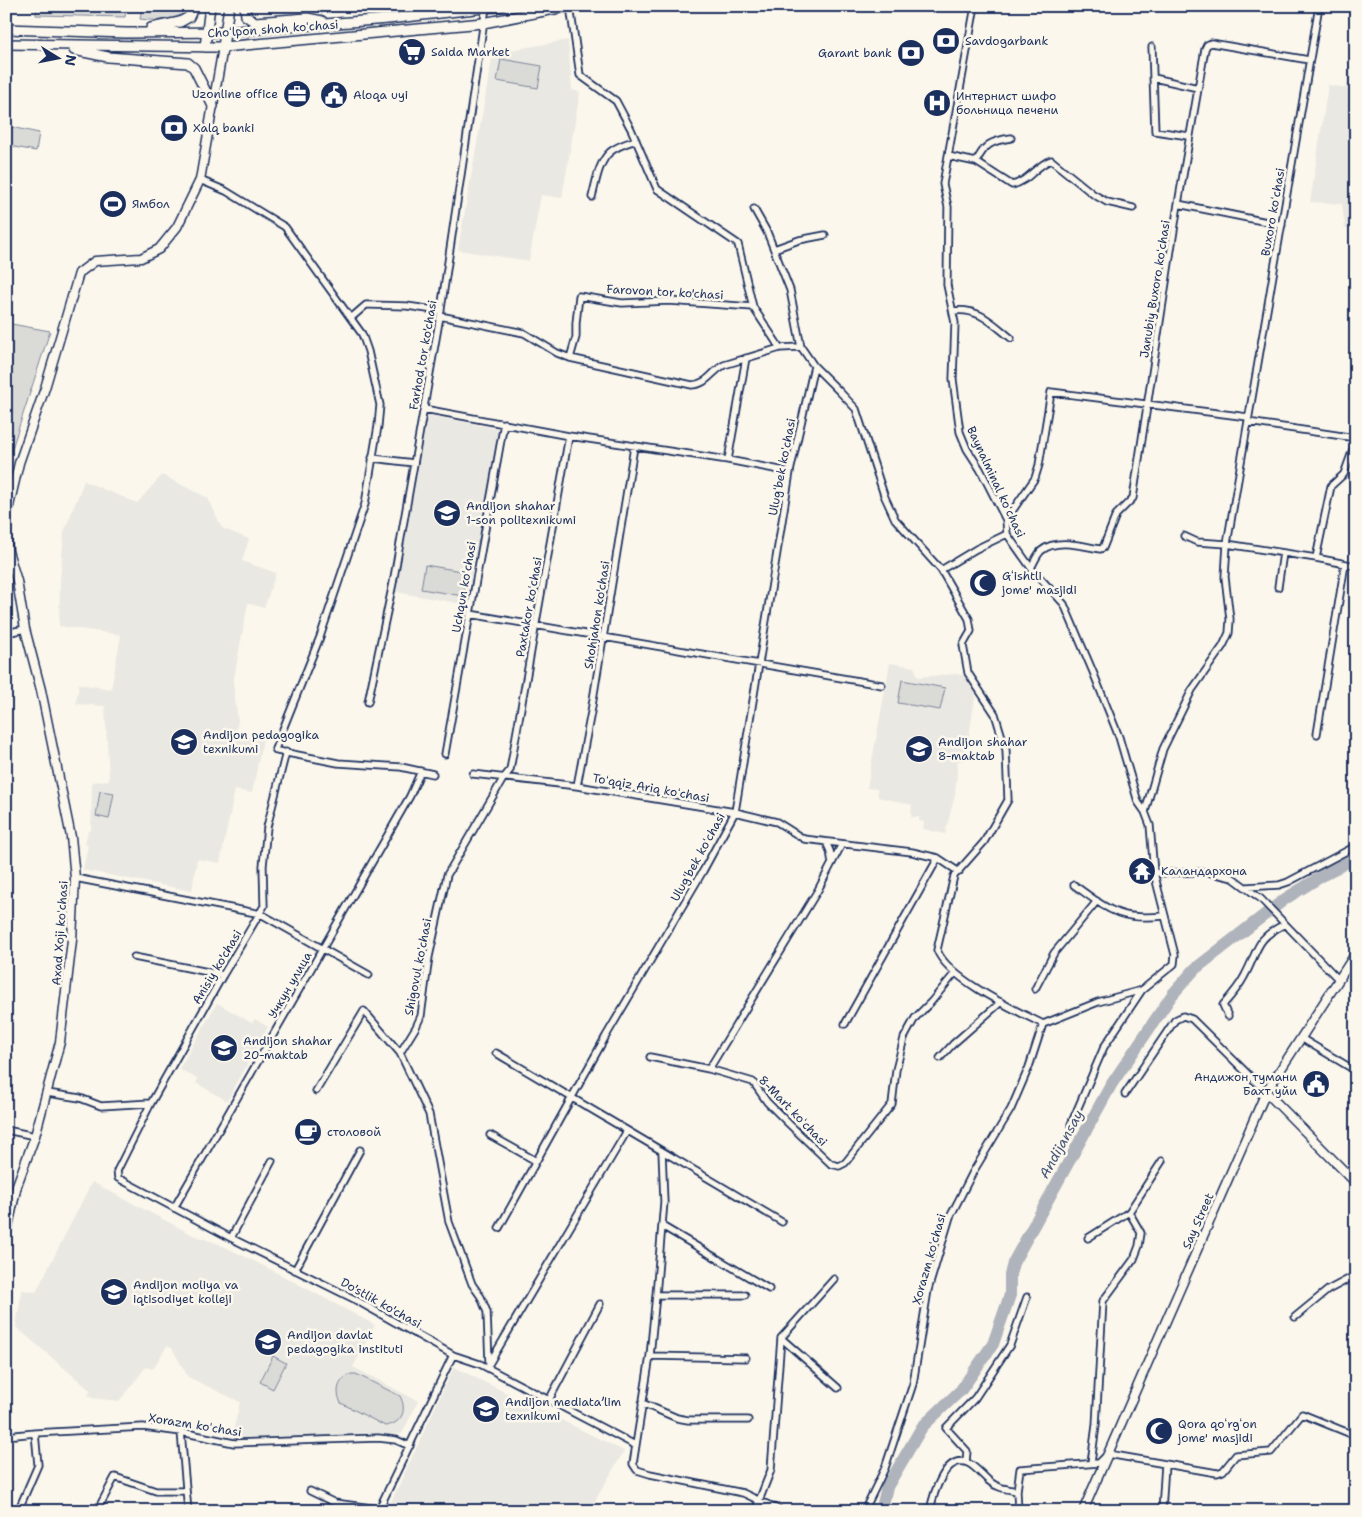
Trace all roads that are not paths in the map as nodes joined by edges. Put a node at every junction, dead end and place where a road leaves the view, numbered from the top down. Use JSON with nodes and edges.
{"nodes":[{"id":1,"x":194,"y":6,"type":"edge"},
{"id":2,"x":210,"y":6,"type":"edge"},
{"id":3,"x":229,"y":6,"type":"edge"},
{"id":4,"x":245,"y":6,"type":"edge"},
{"id":5,"x":501,"y":6,"type":"edge"},
{"id":6,"x":570,"y":6,"type":"edge"},
{"id":7,"x":975,"y":6,"type":"edge"},
{"id":8,"x":1319,"y":6,"type":"edge"},
{"id":9,"x":486,"y":8,"type":"edge"},
{"id":10,"x":332,"y":23,"type":"junction"},
{"id":11,"x":483,"y":23,"type":"junction"},
{"id":12,"x":6,"y":29,"type":"edge"},
{"id":13,"x":206,"y":32,"type":"junction"},
{"id":14,"x":224,"y":32,"type":"junction"},
{"id":15,"x":126,"y":33,"type":"junction"},
{"id":16,"x":214,"y":40,"type":"junction"},
{"id":17,"x":6,"y":44,"type":"edge"},
{"id":18,"x":55,"y":46,"type":"junction"},
{"id":19,"x":205,"y":46,"type":"junction"},
{"id":20,"x":223,"y":47,"type":"junction"},
{"id":21,"x":1152,"y":47,"type":"dead end"},
{"id":22,"x":1309,"y":60,"type":"junction"},
{"id":23,"x":1154,"y":78,"type":"junction"},
{"id":24,"x":1198,"y":88,"type":"junction"},
{"id":25,"x":213,"y":106,"type":"junction"},
{"id":26,"x":1190,"y":136,"type":"junction"},
{"id":27,"x":1011,"y":138,"type":"dead end"},
{"id":28,"x":636,"y":140,"type":"junction"},
{"id":29,"x":948,"y":156,"type":"junction"},
{"id":30,"x":976,"y":162,"type":"junction"},
{"id":31,"x":200,"y":180,"type":"junction"},
{"id":32,"x":592,"y":197,"type":"dead end"},
{"id":33,"x":1178,"y":204,"type":"junction"},
{"id":34,"x":1133,"y":208,"type":"dead end"},
{"id":35,"x":754,"y":210,"type":"dead end"},
{"id":36,"x":1282,"y":225,"type":"junction"},
{"id":37,"x":825,"y":235,"type":"dead end"},
{"id":38,"x":774,"y":249,"type":"junction"},
{"id":39,"x":753,"y":307,"type":"junction"},
{"id":40,"x":953,"y":311,"type":"junction"},
{"id":41,"x":441,"y":313,"type":"junction"},
{"id":42,"x":351,"y":318,"type":"junction"},
{"id":43,"x":1011,"y":338,"type":"dead end"},
{"id":44,"x":801,"y":347,"type":"junction"},
{"id":45,"x":780,"y":348,"type":"junction"},
{"id":46,"x":570,"y":358,"type":"junction"},
{"id":47,"x":746,"y":358,"type":"junction"},
{"id":48,"x":814,"y":366,"type":"junction"},
{"id":49,"x":1146,"y":404,"type":"junction"},
{"id":50,"x":424,"y":409,"type":"junction"},
{"id":51,"x":1248,"y":420,"type":"junction"},
{"id":52,"x":504,"y":423,"type":"junction"},
{"id":53,"x":569,"y":436,"type":"junction"},
{"id":54,"x":1356,"y":439,"type":"edge"},
{"id":55,"x":634,"y":447,"type":"junction"},
{"id":56,"x":372,"y":458,"type":"junction"},
{"id":57,"x":728,"y":460,"type":"junction"},
{"id":58,"x":414,"y":463,"type":"junction"},
{"id":59,"x":790,"y":472,"type":"junction"},
{"id":60,"x":6,"y":519,"type":"edge"},
{"id":61,"x":1006,"y":520,"type":"junction"},
{"id":62,"x":6,"y":530,"type":"edge"},
{"id":63,"x":1007,"y":534,"type":"junction"},
{"id":64,"x":1184,"y":536,"type":"dead end"},
{"id":65,"x":1227,"y":544,"type":"junction"},
{"id":66,"x":1283,"y":553,"type":"junction"},
{"id":67,"x":1316,"y":558,"type":"junction"},
{"id":68,"x":1345,"y":564,"type":"junction"},
{"id":69,"x":1356,"y":566,"type":"edge"},
{"id":70,"x":1031,"y":568,"type":"junction"},
{"id":71,"x":941,"y":570,"type":"junction"},
{"id":72,"x":1278,"y":587,"type":"dead end"},
{"id":73,"x":470,"y":614,"type":"junction"},
{"id":74,"x":536,"y":626,"type":"junction"},
{"id":75,"x":25,"y":629,"type":"junction"},
{"id":76,"x":6,"y":633,"type":"edge"},
{"id":77,"x":603,"y":637,"type":"junction"},
{"id":78,"x":758,"y":665,"type":"junction"},
{"id":79,"x":882,"y":685,"type":"dead end"},
{"id":80,"x":368,"y":702,"type":"dead end"},
{"id":81,"x":1318,"y":734,"type":"dead end"},
{"id":82,"x":286,"y":752,"type":"junction"},
{"id":83,"x":445,"y":754,"type":"dead end"},
{"id":84,"x":421,"y":771,"type":"junction"},
{"id":85,"x":433,"y":774,"type":"dead end"},
{"id":86,"x":473,"y":774,"type":"dead end"},
{"id":87,"x":503,"y":779,"type":"junction"},
{"id":88,"x":577,"y":786,"type":"junction"},
{"id":89,"x":735,"y":812,"type":"junction"},
{"id":90,"x":1145,"y":812,"type":"junction"},
{"id":91,"x":826,"y":842,"type":"junction"},
{"id":92,"x":842,"y":844,"type":"junction"},
{"id":93,"x":1356,"y":846,"type":"edge"},
{"id":94,"x":938,"y":858,"type":"junction"},
{"id":95,"x":832,"y":863,"type":"junction"},
{"id":96,"x":959,"y":872,"type":"junction"},
{"id":97,"x":1154,"y":873,"type":"junction"},
{"id":98,"x":75,"y":878,"type":"junction"},
{"id":99,"x":1074,"y":885,"type":"dead end"},
{"id":100,"x":1246,"y":887,"type":"junction"},
{"id":101,"x":1097,"y":901,"type":"junction"},
{"id":102,"x":261,"y":914,"type":"junction"},
{"id":103,"x":1164,"y":916,"type":"junction"},
{"id":104,"x":1284,"y":921,"type":"junction"},
{"id":105,"x":322,"y":949,"type":"junction"},
{"id":106,"x":134,"y":957,"type":"dead end"},
{"id":107,"x":1354,"y":957,"type":"edge"},
{"id":108,"x":955,"y":973,"type":"junction"},
{"id":109,"x":223,"y":974,"type":"junction"},
{"id":110,"x":369,"y":975,"type":"dead end"},
{"id":111,"x":1338,"y":979,"type":"junction"},
{"id":112,"x":1035,"y":989,"type":"dead end"},
{"id":113,"x":1142,"y":990,"type":"junction"},
{"id":114,"x":1001,"y":1002,"type":"junction"},
{"id":115,"x":1228,"y":1016,"type":"dead end"},
{"id":116,"x":845,"y":1024,"type":"dead end"},
{"id":117,"x":1043,"y":1024,"type":"junction"},
{"id":118,"x":1301,"y":1038,"type":"junction"},
{"id":119,"x":400,"y":1053,"type":"junction"},
{"id":120,"x":496,"y":1053,"type":"dead end"},
{"id":121,"x":650,"y":1057,"type":"dead end"},
{"id":122,"x":940,"y":1058,"type":"dead end"},
{"id":123,"x":709,"y":1069,"type":"junction"},
{"id":124,"x":1356,"y":1071,"type":"edge"},
{"id":125,"x":316,"y":1091,"type":"dead end"},
{"id":126,"x":1266,"y":1092,"type":"junction"},
{"id":127,"x":47,"y":1093,"type":"junction"},
{"id":128,"x":1125,"y":1094,"type":"dead end"},
{"id":129,"x":571,"y":1097,"type":"junction"},
{"id":130,"x":151,"y":1103,"type":"junction"},
{"id":131,"x":1071,"y":1124,"type":"dead end"},
{"id":132,"x":6,"y":1130,"type":"edge"},
{"id":133,"x":627,"y":1131,"type":"junction"},
{"id":134,"x":490,"y":1135,"type":"dead end"},
{"id":135,"x":35,"y":1136,"type":"junction"},
{"id":136,"x":360,"y":1150,"type":"dead end"},
{"id":137,"x":662,"y":1151,"type":"junction"},
{"id":138,"x":272,"y":1161,"type":"dead end"},
{"id":139,"x":536,"y":1161,"type":"junction"},
{"id":140,"x":1162,"y":1161,"type":"dead end"},
{"id":141,"x":118,"y":1178,"type":"joint"},
{"id":142,"x":1356,"y":1183,"type":"edge"},
{"id":143,"x":174,"y":1208,"type":"junction"},
{"id":144,"x":1129,"y":1212,"type":"junction"},
{"id":145,"x":782,"y":1222,"type":"dead end"},
{"id":146,"x":662,"y":1226,"type":"junction"},
{"id":147,"x":499,"y":1228,"type":"dead end"},
{"id":148,"x":6,"y":1236,"type":"edge"},
{"id":149,"x":231,"y":1238,"type":"junction"},
{"id":150,"x":1088,"y":1238,"type":"dead end"},
{"id":151,"x":295,"y":1270,"type":"junction"},
{"id":152,"x":1356,"y":1275,"type":"edge"},
{"id":153,"x":834,"y":1279,"type":"dead end"},
{"id":154,"x":769,"y":1289,"type":"dead end"},
{"id":155,"x":656,"y":1295,"type":"junction"},
{"id":156,"x":745,"y":1295,"type":"dead end"},
{"id":157,"x":1028,"y":1297,"type":"dead end"},
{"id":158,"x":600,"y":1304,"type":"dead end"},
{"id":159,"x":1296,"y":1317,"type":"dead end"},
{"id":160,"x":781,"y":1338,"type":"junction"},
{"id":161,"x":453,"y":1355,"type":"junction"},
{"id":162,"x":650,"y":1356,"type":"junction"},
{"id":163,"x":746,"y":1358,"type":"dead end"},
{"id":164,"x":487,"y":1365,"type":"junction"},
{"id":165,"x":838,"y":1388,"type":"dead end"},
{"id":166,"x":549,"y":1400,"type":"junction"},
{"id":167,"x":642,"y":1403,"type":"junction"},
{"id":168,"x":748,"y":1420,"type":"dead end"},
{"id":169,"x":181,"y":1432,"type":"junction"},
{"id":170,"x":34,"y":1433,"type":"junction"},
{"id":171,"x":6,"y":1436,"type":"edge"},
{"id":172,"x":1356,"y":1436,"type":"edge"},
{"id":173,"x":635,"y":1445,"type":"junction"},
{"id":174,"x":410,"y":1446,"type":"junction"},
{"id":175,"x":1108,"y":1454,"type":"junction"},
{"id":176,"x":966,"y":1462,"type":"junction"},
{"id":177,"x":1091,"y":1463,"type":"junction"},
{"id":178,"x":1165,"y":1464,"type":"junction"},
{"id":179,"x":186,"y":1491,"type":"junction"},
{"id":180,"x":310,"y":1491,"type":"dead end"},
{"id":181,"x":1017,"y":1491,"type":"junction"},
{"id":182,"x":760,"y":1500,"type":"junction"},
{"id":183,"x":379,"y":1510,"type":"edge"},
{"id":184,"x":18,"y":1511,"type":"edge"},
{"id":185,"x":98,"y":1511,"type":"edge"},
{"id":186,"x":188,"y":1511,"type":"edge"},
{"id":187,"x":755,"y":1511,"type":"edge"},
{"id":188,"x":782,"y":1511,"type":"edge"},
{"id":189,"x":864,"y":1511,"type":"edge"},
{"id":190,"x":930,"y":1511,"type":"edge"},
{"id":191,"x":1018,"y":1511,"type":"edge"},
{"id":192,"x":1083,"y":1511,"type":"edge"},
{"id":193,"x":1162,"y":1511,"type":"edge"}],
"edges":[{"from":1,"to":15,"type":"main road"},
{"from":2,"to":13,"type":"main road"},
{"from":3,"to":14,"type":"main road"},
{"from":4,"to":10,"type":"main road"},
{"from":5,"to":9,"type":"main road","name":"Choʻlpon shoh koʻchasi"},
{"from":6,"to":11,"type":"main road","name":"Choʻlpon shoh koʻchasi"},
{"from":6,"to":28,"type":"street"},
{"from":7,"to":29,"type":"street","name":"Baynalminal koʻchasi"},
{"from":8,"to":22,"type":"street","name":"Buxoro koʻchasi"},
{"from":9,"to":10,"type":"main road","name":"Choʻlpon shoh koʻchasi"},
{"from":9,"to":11,"type":"street","name":"Farhod tor ko'chasi"},
{"from":10,"to":14,"type":"main road","name":"Choʻlpon shoh koʻchasi"},
{"from":11,"to":20,"type":"main road","name":"Choʻlpon shoh koʻchasi"},
{"from":11,"to":41,"type":"street","name":"Farhod tor ko'chasi"},
{"from":12,"to":15,"type":"main road","name":"Choʻlpon shoh koʻchasi"},
{"from":13,"to":14,"type":"main road","name":"Choʻlpon shoh koʻchasi"},
{"from":13,"to":15,"type":"main road","name":"Choʻlpon shoh koʻchasi"},
{"from":13,"to":16,"type":"main road"},
{"from":13,"to":19,"type":"main road"},
{"from":14,"to":16,"type":"main road"},
{"from":14,"to":20,"type":"main road"},
{"from":16,"to":19,"type":"main road"},
{"from":16,"to":20,"type":"main road"},
{"from":17,"to":18,"type":"main road","name":"Choʻlpon shoh koʻchasi"},
{"from":18,"to":19,"type":"main road","name":"Choʻlpon shoh koʻchasi"},
{"from":18,"to":25,"type":"main road"},
{"from":19,"to":20,"type":"main road","name":"Choʻlpon shoh koʻchasi"},
{"from":20,"to":25,"type":"street"},
{"from":21,"to":23,"type":"street"},
{"from":22,"to":24,"type":"street","name":"Janubiy Buxoro koʻchasi"},
{"from":22,"to":36,"type":"street","name":"Buxoro koʻchasi"},
{"from":23,"to":24,"type":"street"},
{"from":23,"to":26,"type":"street"},
{"from":24,"to":26,"type":"street","name":"Janubiy Buxoro koʻchasi"},
{"from":25,"to":31,"type":"street"},
{"from":26,"to":33,"type":"street","name":"Janubiy Buxoro koʻchasi"},
{"from":27,"to":30,"type":"street"},
{"from":28,"to":32,"type":"street"},
{"from":28,"to":39,"type":"street"},
{"from":29,"to":30,"type":"street"},
{"from":29,"to":40,"type":"street","name":"Baynalminal koʻchasi"},
{"from":30,"to":34,"type":"street"},
{"from":31,"to":42,"type":"street"},
{"from":31,"to":60,"type":"street"},
{"from":33,"to":36,"type":"street"},
{"from":33,"to":49,"type":"street","name":"Janubiy Buxoro koʻchasi"},
{"from":35,"to":38,"type":"street"},
{"from":36,"to":51,"type":"street","name":"Buxoro koʻchasi"},
{"from":37,"to":38,"type":"street"},
{"from":38,"to":44,"type":"street"},
{"from":39,"to":45,"type":"street"},
{"from":39,"to":46,"type":"street","name":"Farovon tor ko'chasi"},
{"from":40,"to":43,"type":"street"},
{"from":40,"to":61,"type":"street","name":"Baynalminal koʻchasi"},
{"from":41,"to":42,"type":"street"},
{"from":41,"to":46,"type":"street"},
{"from":41,"to":50,"type":"street","name":"Farhod tor ko'chasi"},
{"from":42,"to":56,"type":"street"},
{"from":44,"to":45,"type":"street"},
{"from":44,"to":48,"type":"street"},
{"from":45,"to":47,"type":"street"},
{"from":46,"to":47,"type":"street"},
{"from":47,"to":57,"type":"street"},
{"from":48,"to":59,"type":"street","name":"Ulugʻbek koʻchasi"},
{"from":48,"to":71,"type":"street"},
{"from":49,"to":51,"type":"street"},
{"from":49,"to":61,"type":"street"},
{"from":49,"to":70,"type":"street","name":"Janubiy Buxoro koʻchasi"},
{"from":50,"to":52,"type":"street"},
{"from":50,"to":58,"type":"street","name":"Farhod tor ko'chasi"},
{"from":51,"to":54,"type":"street"},
{"from":51,"to":65,"type":"street","name":"Buxoro koʻchasi"},
{"from":52,"to":53,"type":"street"},
{"from":52,"to":73,"type":"street","name":"Uchqun koʻchasi"},
{"from":53,"to":55,"type":"street"},
{"from":53,"to":74,"type":"street","name":"Paxtakor koʻchasi"},
{"from":54,"to":67,"type":"street"},
{"from":55,"to":57,"type":"street"},
{"from":55,"to":77,"type":"street","name":"Shohjahon ko'chasi"},
{"from":56,"to":58,"type":"street"},
{"from":56,"to":82,"type":"street"},
{"from":57,"to":59,"type":"street"},
{"from":58,"to":80,"type":"street","name":"Farhod tor ko'chasi"},
{"from":59,"to":78,"type":"street","name":"Ulugʻbek koʻchasi"},
{"from":61,"to":63,"type":"street","name":"Baynalminal koʻchasi"},
{"from":62,"to":75,"type":"street","name":"Axad Xoji koʻchasi"},
{"from":63,"to":70,"type":"street","name":"Baynalminal koʻchasi"},
{"from":63,"to":71,"type":"street"},
{"from":64,"to":65,"type":"street"},
{"from":65,"to":66,"type":"street"},
{"from":65,"to":90,"type":"street","name":"Buxoro koʻchasi"},
{"from":66,"to":67,"type":"street"},
{"from":66,"to":72,"type":"street"},
{"from":67,"to":68,"type":"street"},
{"from":68,"to":69,"type":"street"},
{"from":68,"to":81,"type":"street"},
{"from":70,"to":90,"type":"street","name":"Baynalminal koʻchasi"},
{"from":71,"to":96,"type":"street"},
{"from":73,"to":74,"type":"street"},
{"from":73,"to":83,"type":"street","name":"Uchqun koʻchasi"},
{"from":74,"to":77,"type":"street"},
{"from":74,"to":87,"type":"street","name":"Paxtakor koʻchasi"},
{"from":75,"to":76,"type":"street"},
{"from":75,"to":98,"type":"street","name":"Axad Xoji koʻchasi"},
{"from":77,"to":78,"type":"street"},
{"from":77,"to":88,"type":"street","name":"Shohjahon ko'chasi"},
{"from":78,"to":79,"type":"street"},
{"from":78,"to":89,"type":"street","name":"Ulugʻbek koʻchasi"},
{"from":82,"to":84,"type":"street"},
{"from":82,"to":102,"type":"street","name":"Anisiy ko'chasi"},
{"from":84,"to":85,"type":"street"},
{"from":84,"to":105,"type":"street","name":"Учкун улица"},
{"from":86,"to":87,"type":"street","name":"Toʻqqiz Ariq koʻchasi"},
{"from":87,"to":88,"type":"street","name":"Toʻqqiz Ariq koʻchasi"},
{"from":87,"to":119,"type":"street","name":"Shigovul koʻchasi"},
{"from":88,"to":89,"type":"street","name":"Toʻqqiz Ariq koʻchasi"},
{"from":89,"to":91,"type":"street","name":"Toʻqqiz Ariq koʻchasi"},
{"from":89,"to":129,"type":"street","name":"Ulugʻbek koʻchasi"},
{"from":90,"to":97,"type":"street","name":"Baynalminal koʻchasi"},
{"from":91,"to":92,"type":"street","name":"Toʻqqiz Ariq koʻchasi"},
{"from":91,"to":95,"type":"street"},
{"from":92,"to":94,"type":"street","name":"Toʻqqiz Ariq koʻchasi"},
{"from":92,"to":95,"type":"street"},
{"from":93,"to":100,"type":"street"},
{"from":94,"to":96,"type":"street","name":"Toʻqqiz Ariq koʻchasi"},
{"from":94,"to":116,"type":"street"},
{"from":95,"to":123,"type":"street"},
{"from":96,"to":108,"type":"street"},
{"from":97,"to":100,"type":"street"},
{"from":97,"to":103,"type":"street","name":"Baynalminal koʻchasi"},
{"from":98,"to":102,"type":"street"},
{"from":98,"to":127,"type":"street","name":"Axad Xoji koʻchasi"},
{"from":99,"to":101,"type":"street"},
{"from":100,"to":104,"type":"street"},
{"from":101,"to":103,"type":"street"},
{"from":101,"to":112,"type":"street"},
{"from":102,"to":105,"type":"street"},
{"from":102,"to":109,"type":"street","name":"Anisiy ko'chasi"},
{"from":103,"to":113,"type":"street","name":"Baynalminal koʻchasi"},
{"from":104,"to":111,"type":"street"},
{"from":104,"to":115,"type":"street"},
{"from":105,"to":110,"type":"street"},
{"from":105,"to":143,"type":"street","name":"Учкун улица"},
{"from":106,"to":109,"type":"street"},
{"from":107,"to":111,"type":"street","name":"Say Street"},
{"from":108,"to":114,"type":"street"},
{"from":108,"to":123,"type":"street","name":"8-Mart koʻchasi"},
{"from":109,"to":130,"type":"street","name":"Anisiy ko'chasi"},
{"from":111,"to":118,"type":"street","name":"Say Street"},
{"from":113,"to":117,"type":"street"},
{"from":113,"to":131,"type":"street"},
{"from":114,"to":117,"type":"street"},
{"from":114,"to":122,"type":"street"},
{"from":117,"to":189,"type":"street","name":"Xorazm koʻchasi"},
{"from":118,"to":124,"type":"street"},
{"from":118,"to":126,"type":"street","name":"Say Street"},
{"from":119,"to":125,"type":"street"},
{"from":119,"to":164,"type":"street"},
{"from":120,"to":129,"type":"street"},
{"from":121,"to":123,"type":"street","name":"8-Mart koʻchasi"},
{"from":126,"to":128,"type":"street"},
{"from":126,"to":142,"type":"street"},
{"from":126,"to":175,"type":"street","name":"Say Street"},
{"from":127,"to":130,"type":"street"},
{"from":127,"to":135,"type":"street","name":"Axad Xoji koʻchasi"},
{"from":129,"to":133,"type":"street"},
{"from":129,"to":139,"type":"street","name":"Ulugʻbek koʻchasi"},
{"from":130,"to":141,"type":"street","name":"Anisiy ko'chasi"},
{"from":132,"to":135,"type":"street"},
{"from":133,"to":137,"type":"street"},
{"from":133,"to":164,"type":"street"},
{"from":134,"to":139,"type":"street"},
{"from":135,"to":148,"type":"street","name":"Axad Xoji koʻchasi"},
{"from":136,"to":151,"type":"street"},
{"from":137,"to":145,"type":"street"},
{"from":137,"to":146,"type":"street"},
{"from":138,"to":149,"type":"street"},
{"from":139,"to":147,"type":"street","name":"Ulugʻbek koʻchasi"},
{"from":140,"to":144,"type":"street"},
{"from":141,"to":143,"type":"street","name":"Do'stlik ko'chasi"},
{"from":143,"to":149,"type":"street","name":"Do'stlik ko'chasi"},
{"from":144,"to":150,"type":"street"},
{"from":144,"to":177,"type":"street"},
{"from":146,"to":154,"type":"street"},
{"from":146,"to":155,"type":"street"},
{"from":149,"to":151,"type":"street","name":"Do'stlik ko'chasi"},
{"from":151,"to":161,"type":"street","name":"Do'stlik ko'chasi"},
{"from":152,"to":159,"type":"street"},
{"from":153,"to":160,"type":"street"},
{"from":155,"to":156,"type":"street"},
{"from":155,"to":162,"type":"street"},
{"from":157,"to":176,"type":"street"},
{"from":158,"to":166,"type":"street"},
{"from":160,"to":165,"type":"street"},
{"from":160,"to":182,"type":"street"},
{"from":161,"to":164,"type":"street","name":"Do'stlik ko'chasi"},
{"from":161,"to":174,"type":"street"},
{"from":162,"to":163,"type":"street"},
{"from":162,"to":167,"type":"street"},
{"from":164,"to":166,"type":"street","name":"Do'stlik ko'chasi"},
{"from":166,"to":173,"type":"street","name":"Do'stlik ko'chasi"},
{"from":167,"to":168,"type":"street"},
{"from":167,"to":173,"type":"street"},
{"from":169,"to":170,"type":"street","name":"Xorazm koʻchasi"},
{"from":169,"to":174,"type":"street","name":"Xorazm koʻchasi"},
{"from":169,"to":179,"type":"street"},
{"from":170,"to":171,"type":"street","name":"Xorazm koʻchasi"},
{"from":170,"to":184,"type":"street"},
{"from":172,"to":178,"type":"street"},
{"from":173,"to":182,"type":"street"},
{"from":174,"to":183,"type":"street"},
{"from":175,"to":177,"type":"street"},
{"from":175,"to":178,"type":"street"},
{"from":175,"to":192,"type":"street","name":"Say Street"},
{"from":176,"to":181,"type":"street"},
{"from":176,"to":190,"type":"street"},
{"from":177,"to":181,"type":"street"},
{"from":178,"to":193,"type":"street"},
{"from":179,"to":185,"type":"street"},
{"from":179,"to":186,"type":"street"},
{"from":180,"to":183,"type":"street"},
{"from":181,"to":191,"type":"street"},
{"from":182,"to":187,"type":"street"},
{"from":182,"to":188,"type":"street"}]}
